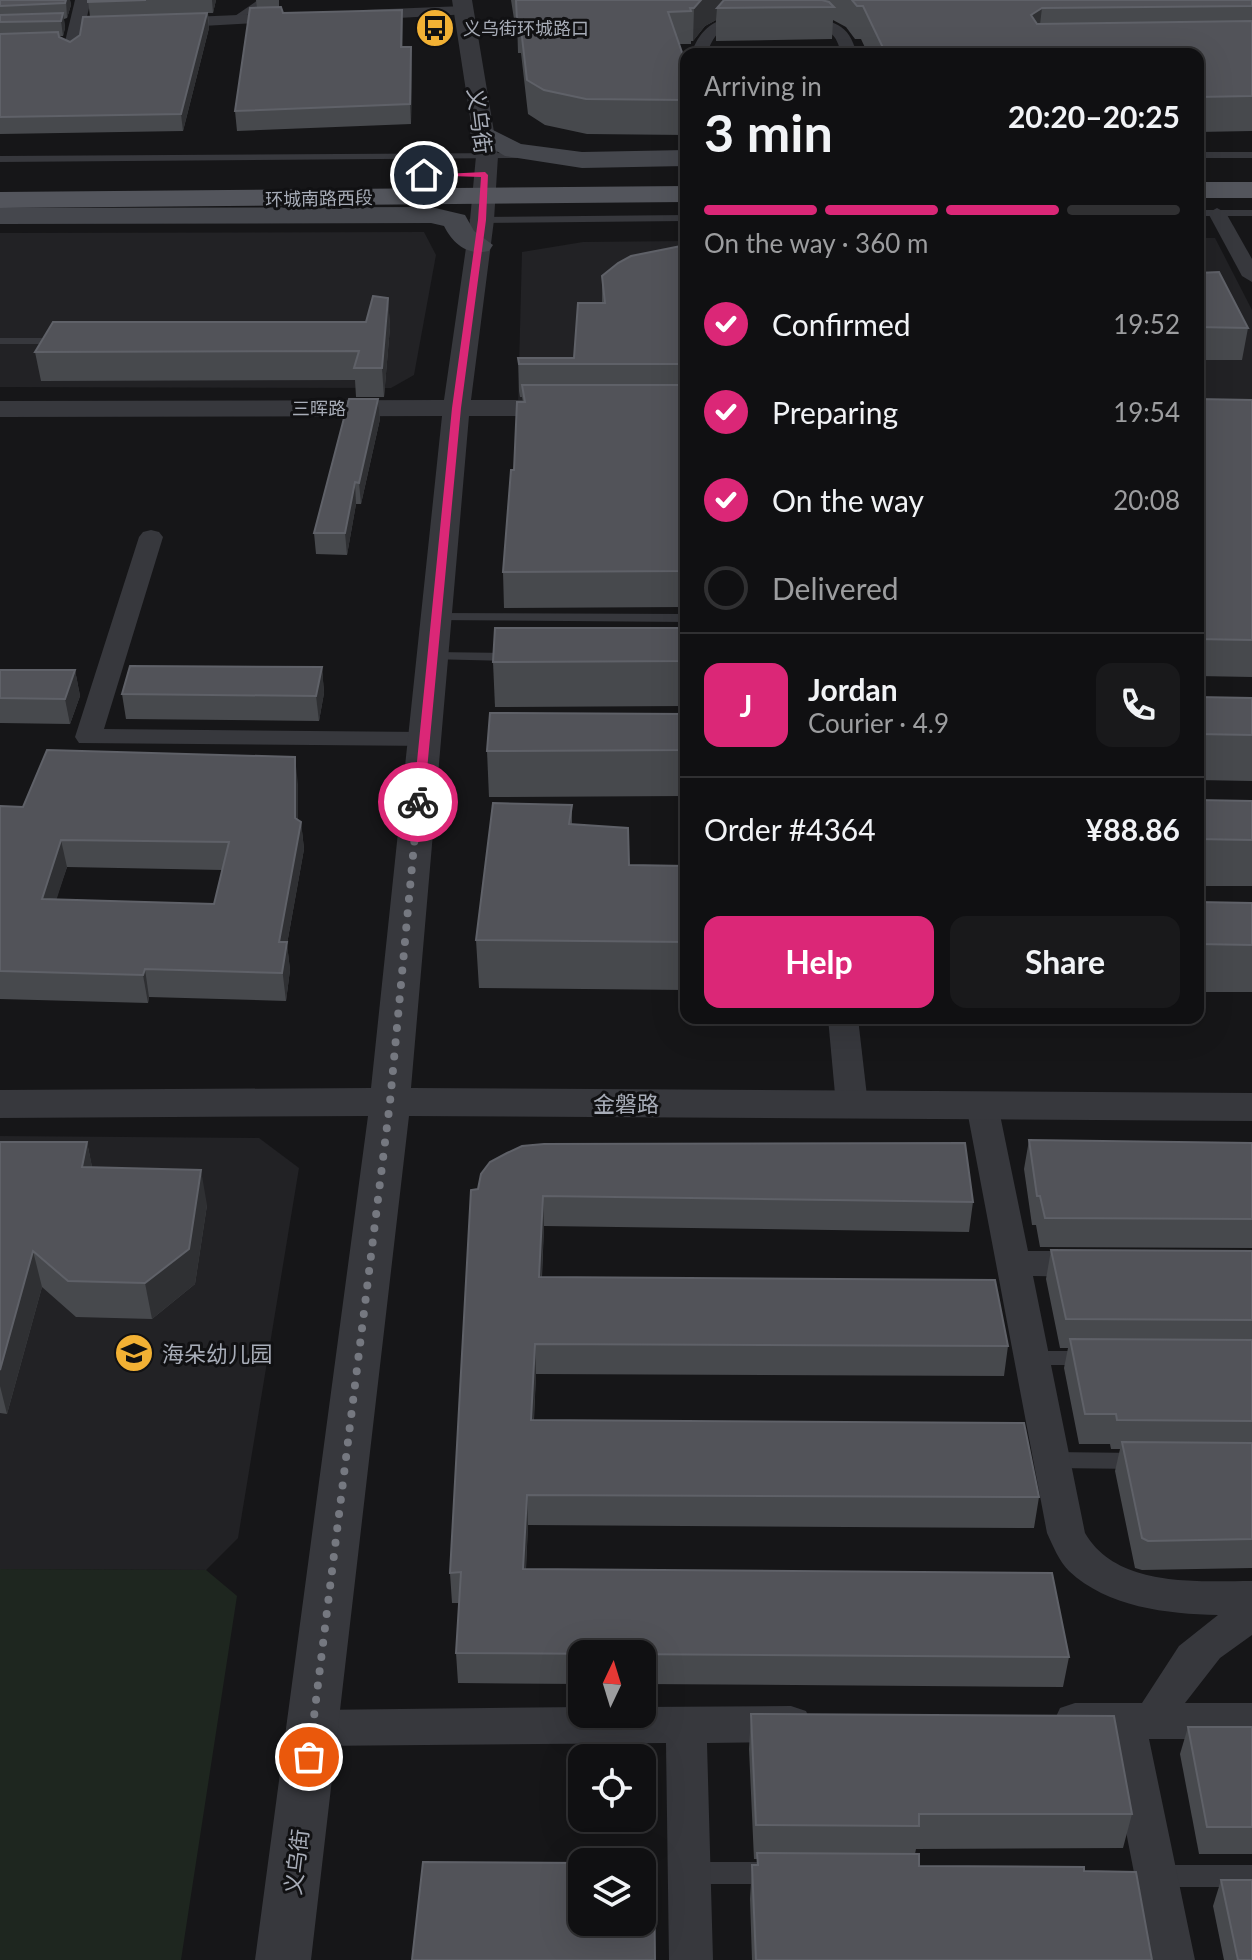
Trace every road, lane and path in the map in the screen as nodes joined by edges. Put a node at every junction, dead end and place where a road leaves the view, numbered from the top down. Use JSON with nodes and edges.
{"nodes":[{"id":1,"x":83,"y":0,"type":"edge"},
{"id":2,"x":263,"y":0,"type":"edge"},
{"id":3,"x":69,"y":1,"type":"edge"},
{"id":4,"x":463,"y":6,"type":"edge"},
{"id":5,"x":342,"y":16,"type":"edge"},
{"id":6,"x":296,"y":18,"type":"edge"},
{"id":7,"x":235,"y":20,"type":"junction"},
{"id":8,"x":156,"y":23,"type":"edge"},
{"id":9,"x":73,"y":33,"type":"dead end"},
{"id":10,"x":702,"y":48,"type":"edge"},
{"id":11,"x":847,"y":48,"type":"edge"},
{"id":12,"x":1204,"y":155,"type":"edge"},
{"id":13,"x":1252,"y":155,"type":"edge"},
{"id":14,"x":680,"y":156,"type":"edge"},
{"id":15,"x":0,"y":159,"type":"edge"},
{"id":16,"x":1252,"y":169,"type":"edge"},
{"id":17,"x":1204,"y":170,"type":"edge"},
{"id":18,"x":680,"y":174,"type":"edge"},
{"id":19,"x":0,"y":179,"type":"edge"},
{"id":20,"x":1204,"y":190,"type":"edge"},
{"id":21,"x":1252,"y":190,"type":"edge"},
{"id":22,"x":479,"y":192,"type":"junction"},
{"id":23,"x":680,"y":194,"type":"edge"},
{"id":24,"x":0,"y":200,"type":"edge"},
{"id":25,"x":1207,"y":213,"type":"edge"},
{"id":26,"x":1252,"y":213,"type":"edge"},
{"id":27,"x":680,"y":217,"type":"edge"},
{"id":28,"x":0,"y":219,"type":"edge"},
{"id":29,"x":1252,"y":276,"type":"edge"},
{"id":30,"x":0,"y":341,"type":"edge"},
{"id":31,"x":78,"y":341,"type":"edge"},
{"id":32,"x":456,"y":408,"type":"junction"},
{"id":33,"x":594,"y":408,"type":"edge"},
{"id":34,"x":0,"y":409,"type":"edge"},
{"id":35,"x":151,"y":537,"type":"dead end"},
{"id":36,"x":436,"y":617,"type":"junction"},
{"id":37,"x":680,"y":618,"type":"edge"},
{"id":38,"x":433,"y":656,"type":"junction"},
{"id":39,"x":528,"y":657,"type":"edge"},
{"id":40,"x":424,"y":740,"type":"junction"},
{"id":41,"x":844,"y":1024,"type":"edge"},
{"id":42,"x":390,"y":1102,"type":"junction"},
{"id":43,"x":0,"y":1104,"type":"edge"},
{"id":44,"x":852,"y":1105,"type":"junction"},
{"id":45,"x":982,"y":1105,"type":"junction"},
{"id":46,"x":1252,"y":1107,"type":"edge"},
{"id":47,"x":1013,"y":1263,"type":"junction"},
{"id":48,"x":1125,"y":1264,"type":"edge"},
{"id":49,"x":1032,"y":1358,"type":"junction"},
{"id":50,"x":1110,"y":1358,"type":"edge"},
{"id":51,"x":1052,"y":1460,"type":"junction"},
{"id":52,"x":1160,"y":1461,"type":"edge"},
{"id":53,"x":1252,"y":1598,"type":"edge"},
{"id":54,"x":1252,"y":1616,"type":"edge"},
{"id":55,"x":1140,"y":1721,"type":"junction"},
{"id":56,"x":1252,"y":1721,"type":"edge"},
{"id":57,"x":1031,"y":1722,"type":"edge"},
{"id":58,"x":827,"y":1723,"type":"edge"},
{"id":59,"x":686,"y":1725,"type":"junction"},
{"id":60,"x":313,"y":1728,"type":"junction"},
{"id":61,"x":690,"y":1873,"type":"junction"},
{"id":62,"x":799,"y":1874,"type":"edge"},
{"id":63,"x":1141,"y":1876,"type":"junction"},
{"id":64,"x":1252,"y":1876,"type":"edge"},
{"id":65,"x":283,"y":1960,"type":"edge"},
{"id":66,"x":691,"y":1960,"type":"edge"},
{"id":67,"x":1173,"y":1960,"type":"edge"}],
"edges":[{"from":1,"to":3,"type":"lane"},
{"from":1,"to":9,"type":"street"},
{"from":2,"to":7,"type":"lane"},
{"from":4,"to":5,"type":"street"},
{"from":4,"to":22,"type":"street","name":"义乌街"},
{"from":6,"to":7,"type":"street"},
{"from":7,"to":8,"type":"street"},
{"from":10,"to":11,"type":"street"},
{"from":12,"to":13,"type":"lane"},
{"from":14,"to":22,"type":"main road"},
{"from":15,"to":22,"type":"lane"},
{"from":16,"to":17,"type":"main road"},
{"from":18,"to":22,"type":"main road","name":"环城南路西段"},
{"from":19,"to":22,"type":"main road","name":"环城南路西段"},
{"from":20,"to":21,"type":"main road"},
{"from":22,"to":23,"type":"main road","name":"环城南路西段"},
{"from":22,"to":24,"type":"main road","name":"环城南路西段"},
{"from":22,"to":27,"type":"lane"},
{"from":22,"to":28,"type":"main road"},
{"from":22,"to":32,"type":"street","name":"义乌街"},
{"from":25,"to":26,"type":"lane"},
{"from":25,"to":29,"type":"street"},
{"from":30,"to":31,"type":"lane"},
{"from":32,"to":33,"type":"street","name":"三晖路"},
{"from":32,"to":34,"type":"street","name":"三晖路"},
{"from":32,"to":36,"type":"street","name":"义乌街"},
{"from":35,"to":40,"type":"street"},
{"from":36,"to":37,"type":"lane"},
{"from":36,"to":38,"type":"street","name":"义乌街"},
{"from":38,"to":39,"type":"lane"},
{"from":38,"to":40,"type":"street","name":"义乌街"},
{"from":40,"to":42,"type":"street","name":"义乌街"},
{"from":41,"to":44,"type":"street"},
{"from":42,"to":43,"type":"street","name":"金磐路"},
{"from":42,"to":44,"type":"street","name":"金磐路"},
{"from":42,"to":60,"type":"street","name":"义乌街"},
{"from":44,"to":45,"type":"street","name":"金磐路"},
{"from":45,"to":46,"type":"street","name":"金磐路"},
{"from":45,"to":47,"type":"street"},
{"from":47,"to":48,"type":"street"},
{"from":47,"to":49,"type":"street"},
{"from":49,"to":50,"type":"lane"},
{"from":49,"to":51,"type":"street"},
{"from":51,"to":52,"type":"lane"},
{"from":51,"to":53,"type":"street"},
{"from":54,"to":55,"type":"street"},
{"from":55,"to":56,"type":"street"},
{"from":55,"to":57,"type":"street"},
{"from":55,"to":63,"type":"street"},
{"from":58,"to":59,"type":"street"},
{"from":59,"to":60,"type":"street"},
{"from":59,"to":61,"type":"street"},
{"from":60,"to":65,"type":"street","name":"义乌街"},
{"from":61,"to":62,"type":"lane"},
{"from":61,"to":66,"type":"street"},
{"from":63,"to":64,"type":"lane"},
{"from":63,"to":67,"type":"street"}]}
